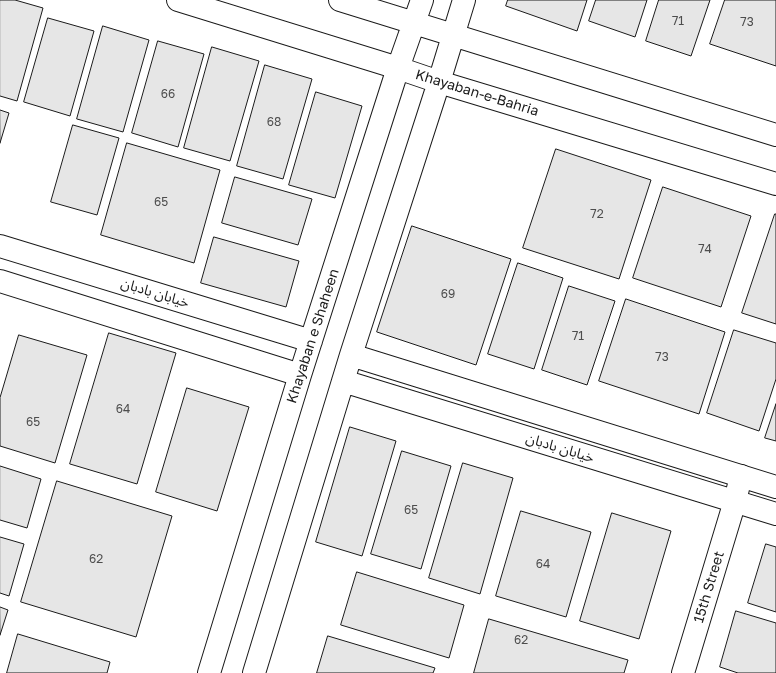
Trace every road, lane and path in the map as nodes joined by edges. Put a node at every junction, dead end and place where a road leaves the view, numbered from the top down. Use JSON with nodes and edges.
{"nodes":[{"id":1,"x":178,"y":0,"type":"edge"},
{"id":2,"x":340,"y":0,"type":"edge"},
{"id":3,"x":422,"y":0,"type":"edge"},
{"id":4,"x":464,"y":0,"type":"edge"},
{"id":5,"x":414,"y":22,"type":"junction"},
{"id":6,"x":453,"y":35,"type":"junction"},
{"id":7,"x":398,"y":68,"type":"junction"},
{"id":8,"x":439,"y":82,"type":"junction"},
{"id":9,"x":776,"y":135,"type":"edge"},
{"id":10,"x":776,"y":184,"type":"edge"},
{"id":11,"x":0,"y":246,"type":"edge"},
{"id":12,"x":0,"y":281,"type":"edge"},
{"id":13,"x":311,"y":341,"type":"junction"},
{"id":14,"x":351,"y":355,"type":"junction"},
{"id":15,"x":300,"y":375,"type":"junction"},
{"id":16,"x":343,"y":381,"type":"junction"},
{"id":17,"x":741,"y":476,"type":"junction"},
{"id":18,"x":776,"y":487,"type":"edge"},
{"id":19,"x":735,"y":501,"type":"junction"},
{"id":20,"x":776,"y":514,"type":"edge"},
{"id":21,"x":209,"y":673,"type":"edge"},
{"id":22,"x":254,"y":673,"type":"edge"},
{"id":23,"x":683,"y":673,"type":"edge"}],
"edges":[{"from":1,"to":7,"type":"main road","name":"Khayaban-e-Bahria"},
{"from":2,"to":5,"type":"main road"},
{"from":3,"to":5,"type":"main road","name":"Khayaban e Shaheen"},
{"from":4,"to":6,"type":"main road"},
{"from":5,"to":6,"type":"main road"},
{"from":5,"to":7,"type":"main road","name":"Khayaban e Shaheen"},
{"from":6,"to":8,"type":"main road"},
{"from":6,"to":9,"type":"main road"},
{"from":7,"to":8,"type":"main road","name":"Khayaban-e-Bahria"},
{"from":7,"to":13,"type":"main road","name":"Khayaban e Shaheen"},
{"from":8,"to":10,"type":"main road","name":"Khayaban-e-Bahria"},
{"from":8,"to":14,"type":"main road"},
{"from":11,"to":13,"type":"main road","name":"خیابان بادبان"},
{"from":12,"to":15,"type":"main road"},
{"from":13,"to":15,"type":"main road","name":"Khayaban e Shaheen"},
{"from":14,"to":16,"type":"main road"},
{"from":14,"to":17,"type":"main road","name":"خیابان بادبان"},
{"from":15,"to":21,"type":"main road","name":"Khayaban e Shaheen"},
{"from":16,"to":19,"type":"main road","name":"خیابان بادبان"},
{"from":16,"to":22,"type":"main road"},
{"from":17,"to":18,"type":"main road","name":"خیابان بادبان"},
{"from":17,"to":19,"type":"main road","name":"15th Street"},
{"from":19,"to":20,"type":"main road","name":"خیابان بادبان"},
{"from":19,"to":23,"type":"main road","name":"15th Street"}]}
